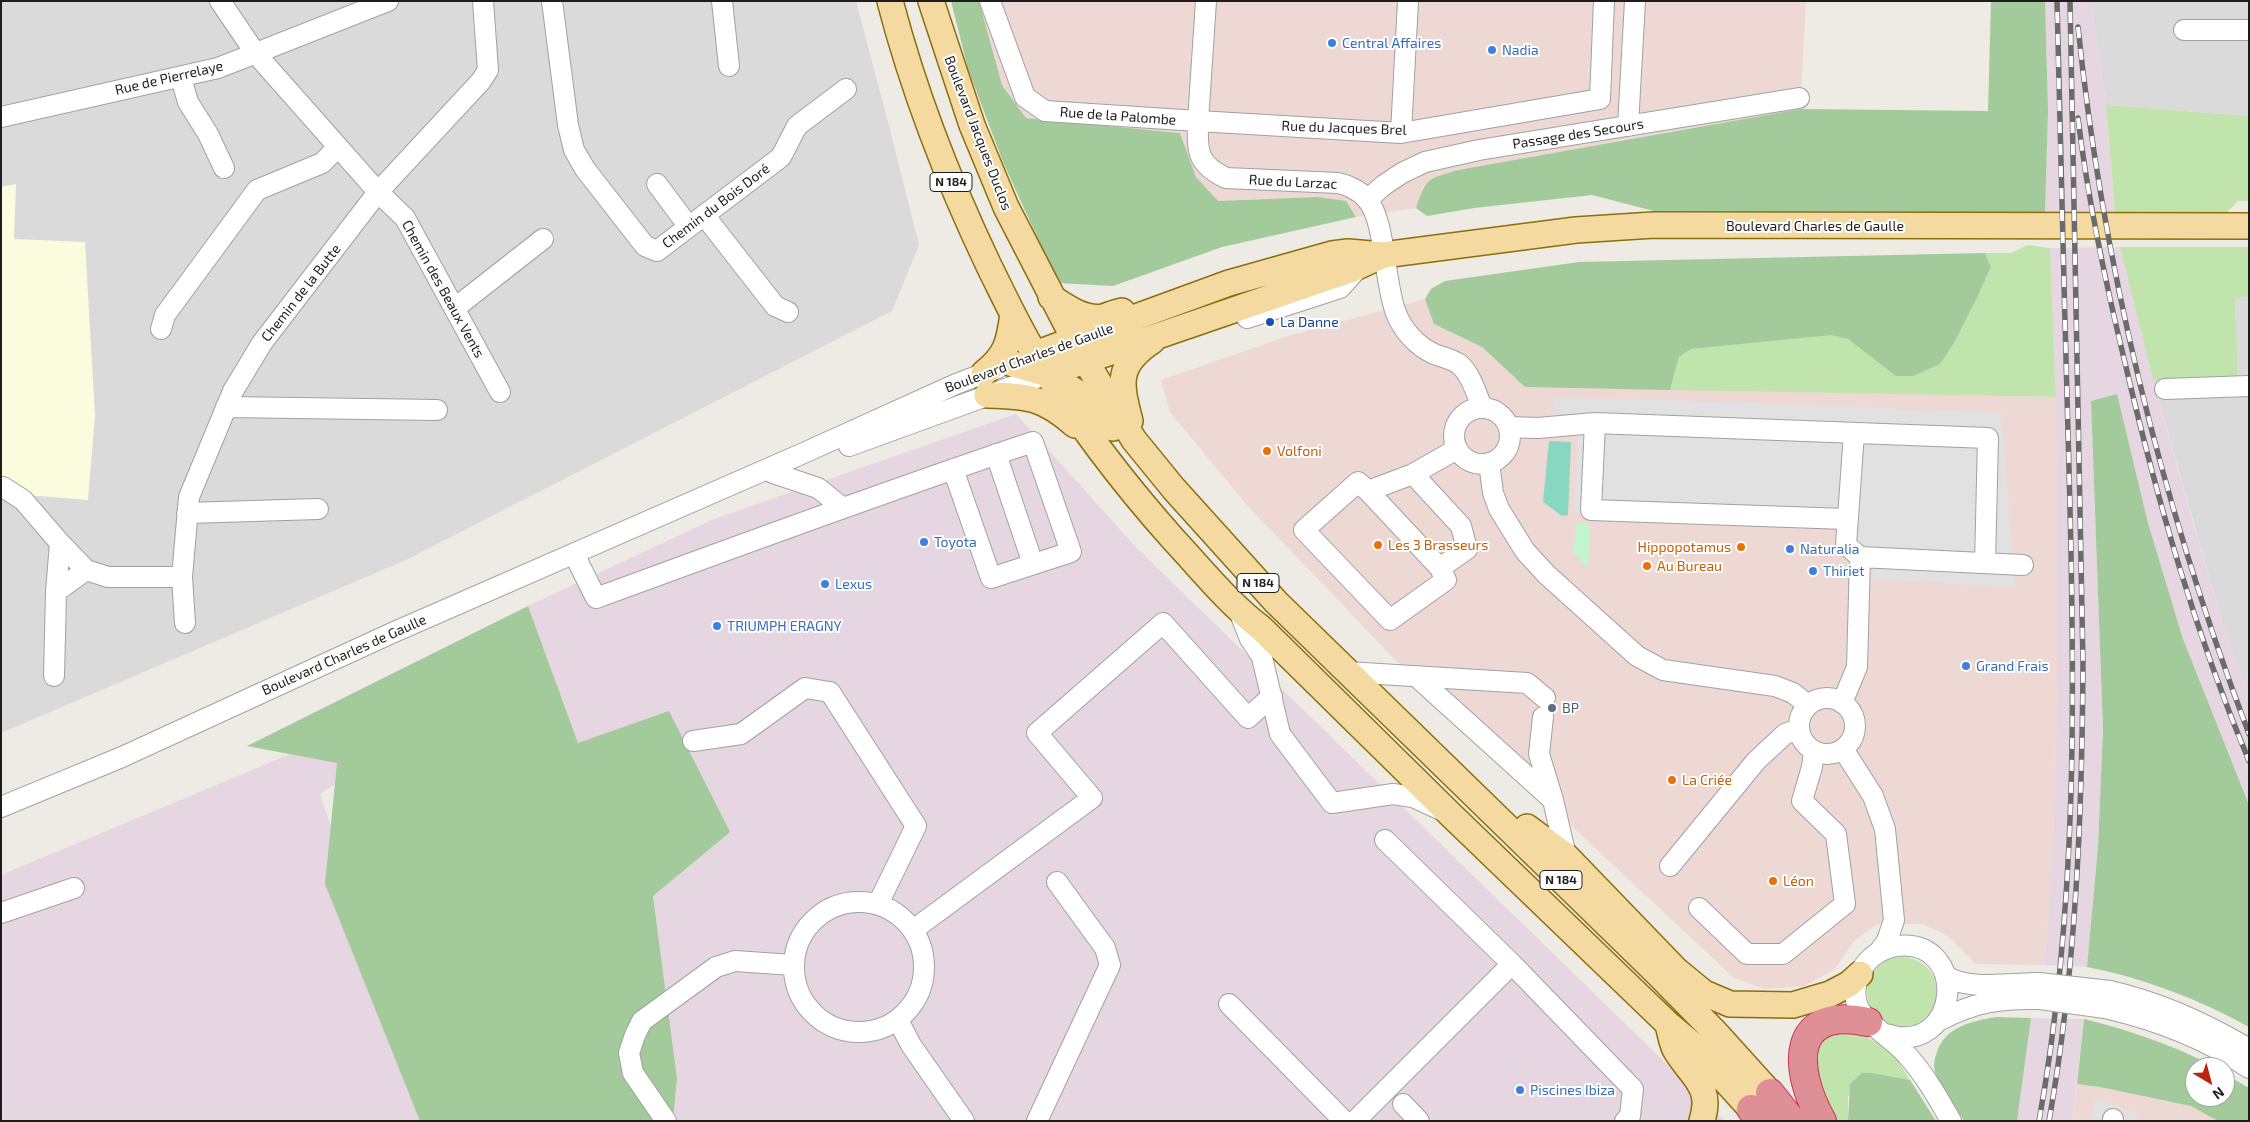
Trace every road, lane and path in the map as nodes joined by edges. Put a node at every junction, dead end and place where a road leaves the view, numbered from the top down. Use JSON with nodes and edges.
{"nodes":[{"id":1,"x":220,"y":1,"type":"edge"},
{"id":2,"x":388,"y":1,"type":"edge"},
{"id":3,"x":483,"y":1,"type":"edge"},
{"id":4,"x":552,"y":1,"type":"edge"},
{"id":5,"x":722,"y":1,"type":"edge"},
{"id":6,"x":890,"y":1,"type":"edge"},
{"id":7,"x":931,"y":1,"type":"edge"},
{"id":8,"x":990,"y":1,"type":"edge"},
{"id":9,"x":1206,"y":1,"type":"edge"},
{"id":10,"x":1408,"y":1,"type":"edge"},
{"id":11,"x":1604,"y":1,"type":"edge"},
{"id":12,"x":1635,"y":1,"type":"edge"},
{"id":13,"x":2184,"y":30,"type":"dead end"},
{"id":14,"x":2249,"y":30,"type":"edge"},
{"id":15,"x":256,"y":54,"type":"junction"},
{"id":16,"x":728,"y":66,"type":"dead end"},
{"id":17,"x":181,"y":78,"type":"junction"},
{"id":18,"x":846,"y":89,"type":"dead end"},
{"id":19,"x":1799,"y":98,"type":"dead end"},
{"id":20,"x":1,"y":116,"type":"edge"},
{"id":21,"x":1198,"y":121,"type":"junction"},
{"id":22,"x":1628,"y":126,"type":"junction"},
{"id":23,"x":1401,"y":133,"type":"junction"},
{"id":24,"x":338,"y":147,"type":"junction"},
{"id":25,"x":224,"y":168,"type":"dead end"},
{"id":26,"x":657,"y":184,"type":"dead end"},
{"id":27,"x":378,"y":192,"type":"junction"},
{"id":28,"x":1368,"y":200,"type":"junction"},
{"id":29,"x":697,"y":221,"type":"junction"},
{"id":30,"x":970,"y":226,"type":"junction"},
{"id":31,"x":2249,"y":226,"type":"edge"},
{"id":32,"x":543,"y":239,"type":"dead end"},
{"id":33,"x":1383,"y":255,"type":"junction"},
{"id":34,"x":1051,"y":297,"type":"junction"},
{"id":35,"x":455,"y":308,"type":"junction"},
{"id":36,"x":788,"y":312,"type":"dead end"},
{"id":37,"x":1149,"y":313,"type":"junction"},
{"id":38,"x":1013,"y":314,"type":"junction"},
{"id":39,"x":161,"y":329,"type":"dead end"},
{"id":40,"x":1177,"y":329,"type":"junction"},
{"id":41,"x":1059,"y":355,"type":"junction"},
{"id":42,"x":1010,"y":363,"type":"joint"},
{"id":43,"x":985,"y":384,"type":"junction"},
{"id":44,"x":2249,"y":386,"type":"edge"},
{"id":45,"x":2165,"y":389,"type":"dead end"},
{"id":46,"x":500,"y":392,"type":"dead end"},
{"id":47,"x":226,"y":407,"type":"junction"},
{"id":48,"x":1482,"y":407,"type":"junction"},
{"id":49,"x":437,"y":410,"type":"dead end"},
{"id":50,"x":1595,"y":423,"type":"junction"},
{"id":51,"x":1509,"y":427,"type":"junction"},
{"id":52,"x":1854,"y":433,"type":"junction"},
{"id":53,"x":1134,"y":440,"type":"junction"},
{"id":54,"x":1094,"y":441,"type":"junction"},
{"id":55,"x":1457,"y":449,"type":"junction"},
{"id":56,"x":996,"y":454,"type":"junction"},
{"id":57,"x":1489,"y":463,"type":"junction"},
{"id":58,"x":953,"y":469,"type":"junction"},
{"id":59,"x":773,"y":474,"type":"junction"},
{"id":60,"x":1413,"y":474,"type":"junction"},
{"id":61,"x":4,"y":487,"type":"dead end"},
{"id":62,"x":1368,"y":491,"type":"junction"},
{"id":63,"x":688,"y":505,"type":"junction"},
{"id":64,"x":842,"y":508,"type":"junction"},
{"id":65,"x":318,"y":509,"type":"dead end"},
{"id":66,"x":187,"y":512,"type":"junction"},
{"id":67,"x":1846,"y":519,"type":"junction"},
{"id":68,"x":60,"y":543,"type":"junction"},
{"id":69,"x":574,"y":554,"type":"junction"},
{"id":70,"x":1860,"y":557,"type":"junction"},
{"id":71,"x":1032,"y":564,"type":"junction"},
{"id":72,"x":1985,"y":564,"type":"junction"},
{"id":73,"x":2023,"y":565,"type":"dead end"},
{"id":74,"x":1440,"y":568,"type":"junction"},
{"id":75,"x":86,"y":570,"type":"junction"},
{"id":76,"x":182,"y":577,"type":"junction"},
{"id":77,"x":56,"y":592,"type":"junction"},
{"id":78,"x":1239,"y":611,"type":"junction"},
{"id":79,"x":185,"y":623,"type":"dead end"},
{"id":80,"x":1347,"y":672,"type":"junction"},
{"id":81,"x":54,"y":676,"type":"dead end"},
{"id":82,"x":1417,"y":677,"type":"junction"},
{"id":83,"x":1272,"y":696,"type":"junction"},
{"id":84,"x":1842,"y":703,"type":"junction"},
{"id":85,"x":1808,"y":705,"type":"junction"},
{"id":86,"x":1390,"y":714,"type":"junction"},
{"id":87,"x":1799,"y":729,"type":"junction"},
{"id":88,"x":694,"y":741,"type":"dead end"},
{"id":89,"x":1843,"y":748,"type":"junction"},
{"id":90,"x":1814,"y":751,"type":"junction"},
{"id":91,"x":1553,"y":800,"type":"junction"},
{"id":92,"x":1,"y":807,"type":"edge"},
{"id":93,"x":1451,"y":815,"type":"junction"},
{"id":94,"x":1384,"y":840,"type":"dead end"},
{"id":95,"x":1566,"y":856,"type":"junction"},
{"id":96,"x":1670,"y":866,"type":"dead end"},
{"id":97,"x":1057,"y":882,"type":"dead end"},
{"id":98,"x":74,"y":888,"type":"dead end"},
{"id":99,"x":878,"y":904,"type":"junction"},
{"id":100,"x":1699,"y":908,"type":"dead end"},
{"id":101,"x":1,"y":913,"type":"edge"},
{"id":102,"x":1894,"y":915,"type":"junction"},
{"id":103,"x":913,"y":930,"type":"junction"},
{"id":104,"x":1916,"y":948,"type":"junction"},
{"id":105,"x":1878,"y":952,"type":"junction"},
{"id":106,"x":1512,"y":964,"type":"junction"},
{"id":107,"x":793,"y":965,"type":"junction"},
{"id":108,"x":1860,"y":974,"type":"junction"},
{"id":109,"x":1946,"y":975,"type":"junction"},
{"id":110,"x":2039,"y":991,"type":"junction"},
{"id":111,"x":2107,"y":1000,"type":"junction"},
{"id":112,"x":1229,"y":1004,"type":"dead end"},
{"id":113,"x":898,"y":1020,"type":"junction"},
{"id":114,"x":1668,"y":1024,"type":"junction"},
{"id":115,"x":1935,"y":1024,"type":"junction"},
{"id":116,"x":1877,"y":1028,"type":"junction"},
{"id":117,"x":2249,"y":1049,"type":"edge"},
{"id":118,"x":2249,"y":1068,"type":"edge"},
{"id":119,"x":1929,"y":1082,"type":"junction"},
{"id":120,"x":1403,"y":1104,"type":"dead end"},
{"id":121,"x":1761,"y":1108,"type":"edge"},
{"id":122,"x":666,"y":1121,"type":"edge"},
{"id":123,"x":964,"y":1121,"type":"edge"},
{"id":124,"x":1037,"y":1121,"type":"edge"},
{"id":125,"x":1344,"y":1121,"type":"edge"},
{"id":126,"x":1355,"y":1121,"type":"edge"},
{"id":127,"x":1419,"y":1121,"type":"edge"},
{"id":128,"x":1625,"y":1121,"type":"edge"},
{"id":129,"x":1702,"y":1121,"type":"edge"},
{"id":130,"x":1792,"y":1121,"type":"edge"},
{"id":131,"x":1822,"y":1121,"type":"edge"},
{"id":132,"x":1951,"y":1121,"type":"edge"}],
"edges":[{"from":1,"to":15,"type":"street","name":"Chemin des Beaux Vents"},
{"from":2,"to":15,"type":"street","name":"Rue de Pierrelaye"},
{"from":3,"to":27,"type":"street","name":"Chemin de la Butte"},
{"from":4,"to":29,"type":"street","name":"Chemin du Bois Doré"},
{"from":5,"to":16,"type":"street"},
{"from":6,"to":30,"type":"main road","number":"N 184"},
{"from":7,"to":34,"type":"main road","name":"Boulevard Jacques Duclos","number":"N 184"},
{"from":8,"to":21,"type":"street","name":"Rue de la Palombe"},
{"from":9,"to":21,"type":"street"},
{"from":10,"to":23,"type":"street"},
{"from":11,"to":23,"type":"street","name":"Rue du Jacques Brel"},
{"from":12,"to":22,"type":"street"},
{"from":13,"to":14,"type":"street"},
{"from":15,"to":17,"type":"street","name":"Rue de Pierrelaye"},
{"from":15,"to":24,"type":"street","name":"Chemin des Beaux Vents"},
{"from":17,"to":20,"type":"street","name":"Rue de Pierrelaye"},
{"from":17,"to":25,"type":"street"},
{"from":18,"to":29,"type":"street","name":"Chemin du Bois Doré"},
{"from":19,"to":22,"type":"street","name":"Passage des Secours"},
{"from":21,"to":23,"type":"street","name":"Rue du Jacques Brel"},
{"from":21,"to":28,"type":"street","name":"Rue du Larzac"},
{"from":22,"to":28,"type":"street","name":"Passage des Secours"},
{"from":24,"to":27,"type":"street","name":"Chemin des Beaux Vents"},
{"from":24,"to":39,"type":"street"},
{"from":26,"to":29,"type":"street"},
{"from":27,"to":35,"type":"street","name":"Chemin des Beaux Vents"},
{"from":27,"to":47,"type":"street","name":"Chemin de la Butte"},
{"from":28,"to":33,"type":"street"},
{"from":29,"to":36,"type":"street"},
{"from":30,"to":38,"type":"main road","number":"N 184"},
{"from":30,"to":41,"type":"main road"},
{"from":31,"to":33,"type":"main road","name":"Boulevard Charles de Gaulle"},
{"from":32,"to":35,"type":"street"},
{"from":33,"to":37,"type":"main road","name":"Boulevard Charles de Gaulle"},
{"from":33,"to":40,"type":"main road","name":"Boulevard Charles de Gaulle"},
{"from":33,"to":48,"type":"street"},
{"from":34,"to":37,"type":"main road"},
{"from":34,"to":41,"type":"main road","name":"Boulevard Jacques Duclos","number":"N 184"},
{"from":35,"to":46,"type":"street","name":"Chemin des Beaux Vents"},
{"from":37,"to":41,"type":"main road","name":"Boulevard Charles de Gaulle"},
{"from":38,"to":41,"type":"main road","number":"N 184"},
{"from":38,"to":43,"type":"main road"},
{"from":40,"to":41,"type":"main road","name":"Boulevard Charles de Gaulle"},
{"from":40,"to":53,"type":"main road","number":"N 184"},
{"from":41,"to":42,"type":"main road"},
{"from":41,"to":43,"type":"street","name":"Boulevard Charles de Gaulle"},
{"from":41,"to":53,"type":"main road","number":"N 184"},
{"from":41,"to":53,"type":"main road","number":"N 184"},
{"from":41,"to":54,"type":"main road","number":"N 184"},
{"from":42,"to":43,"type":"street","name":"Boulevard Charles de Gaulle"},
{"from":43,"to":54,"type":"main road"},
{"from":43,"to":59,"type":"street","name":"Boulevard Charles de Gaulle"},
{"from":43,"to":63,"type":"street","name":"Boulevard Charles de Gaulle"},
{"from":44,"to":45,"type":"street"},
{"from":47,"to":49,"type":"street"},
{"from":47,"to":66,"type":"street","name":"Chemin de la Butte"},
{"from":48,"to":51,"type":"street"},
{"from":48,"to":55,"type":"street"},
{"from":50,"to":51,"type":"street"},
{"from":50,"to":52,"type":"street"},
{"from":50,"to":67,"type":"street"},
{"from":51,"to":57,"type":"street"},
{"from":52,"to":67,"type":"street"},
{"from":52,"to":72,"type":"street"},
{"from":53,"to":80,"type":"main road","number":"N 184"},
{"from":54,"to":78,"type":"main road","number":"N 184"},
{"from":55,"to":57,"type":"street"},
{"from":55,"to":60,"type":"street"},
{"from":56,"to":58,"type":"street"},
{"from":56,"to":71,"type":"street"},
{"from":56,"to":71,"type":"street"},
{"from":57,"to":85,"type":"street"},
{"from":58,"to":64,"type":"street"},
{"from":58,"to":71,"type":"street"},
{"from":59,"to":63,"type":"street","name":"Boulevard Charles de Gaulle"},
{"from":59,"to":64,"type":"street"},
{"from":60,"to":62,"type":"street"},
{"from":60,"to":74,"type":"street"},
{"from":61,"to":68,"type":"street"},
{"from":62,"to":74,"type":"street"},
{"from":62,"to":74,"type":"street"},
{"from":63,"to":69,"type":"street","name":"Boulevard Charles de Gaulle"},
{"from":64,"to":69,"type":"street"},
{"from":65,"to":66,"type":"street"},
{"from":66,"to":76,"type":"street","name":"Chemin de la Butte"},
{"from":67,"to":70,"type":"street"},
{"from":68,"to":75,"type":"street"},
{"from":68,"to":77,"type":"street"},
{"from":69,"to":92,"type":"street","name":"Boulevard Charles de Gaulle"},
{"from":70,"to":72,"type":"street"},
{"from":70,"to":84,"type":"street"},
{"from":72,"to":73,"type":"street"},
{"from":75,"to":76,"type":"street"},
{"from":75,"to":77,"type":"street"},
{"from":76,"to":79,"type":"street","name":"Chemin de la Butte"},
{"from":77,"to":81,"type":"street"},
{"from":78,"to":83,"type":"street"},
{"from":78,"to":93,"type":"main road","number":"N 184"},
{"from":80,"to":82,"type":"street"},
{"from":80,"to":86,"type":"main road","number":"N 184"},
{"from":82,"to":91,"type":"street"},
{"from":82,"to":91,"type":"street"},
{"from":83,"to":93,"type":"street"},
{"from":83,"to":103,"type":"street"},
{"from":84,"to":85,"type":"street"},
{"from":84,"to":89,"type":"street"},
{"from":85,"to":87,"type":"street"},
{"from":86,"to":95,"type":"main road"},
{"from":86,"to":121,"type":"main road","number":"N 184"},
{"from":87,"to":90,"type":"street"},
{"from":87,"to":96,"type":"street"},
{"from":88,"to":99,"type":"street"},
{"from":89,"to":90,"type":"street"},
{"from":89,"to":102,"type":"street"},
{"from":90,"to":100,"type":"street"},
{"from":91,"to":95,"type":"street"},
{"from":93,"to":114,"type":"main road","number":"N 184"},
{"from":94,"to":106,"type":"street"},
{"from":95,"to":108,"type":"main road"},
{"from":97,"to":124,"type":"street"},
{"from":98,"to":101,"type":"street"},
{"from":99,"to":103,"type":"street"},
{"from":99,"to":107,"type":"street"},
{"from":102,"to":104,"type":"street"},
{"from":102,"to":105,"type":"street"},
{"from":103,"to":113,"type":"street"},
{"from":104,"to":105,"type":"street"},
{"from":104,"to":109,"type":"street"},
{"from":105,"to":108,"type":"street"},
{"from":106,"to":126,"type":"street"},
{"from":106,"to":128,"type":"street"},
{"from":107,"to":113,"type":"street"},
{"from":107,"to":122,"type":"street"},
{"from":108,"to":116,"type":"street"},
{"from":109,"to":110,"type":"street"},
{"from":109,"to":115,"type":"street"},
{"from":110,"to":111,"type":"street","bridge":true},
{"from":110,"to":115,"type":"street"},
{"from":111,"to":117,"type":"street"},
{"from":111,"to":118,"type":"street"},
{"from":112,"to":125,"type":"street"},
{"from":113,"to":123,"type":"street"},
{"from":114,"to":121,"type":"main road","number":"N 184"},
{"from":114,"to":129,"type":"main road"},
{"from":115,"to":116,"type":"street"},
{"from":115,"to":119,"type":"street"},
{"from":116,"to":119,"type":"street"},
{"from":116,"to":131,"type":"highway"},
{"from":119,"to":132,"type":"street"},
{"from":120,"to":127,"type":"street"},
{"from":121,"to":130,"type":"highway","number":"N 184"}]}
